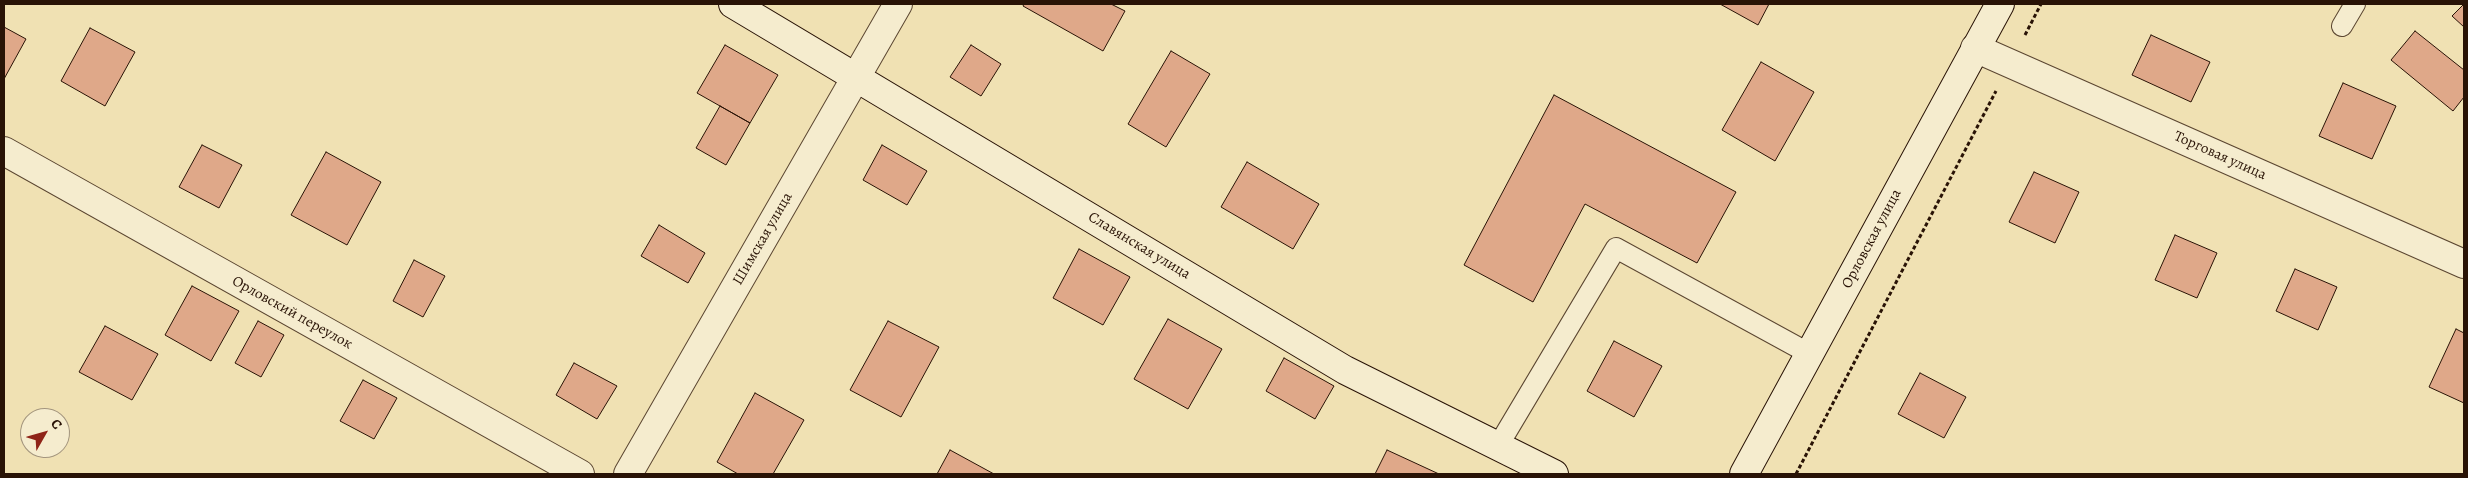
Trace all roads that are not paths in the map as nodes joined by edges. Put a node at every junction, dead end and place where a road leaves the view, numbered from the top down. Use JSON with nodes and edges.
{"nodes":[{"id":1,"x":733,"y":4,"type":"edge"},
{"id":2,"x":898,"y":4,"type":"edge"},
{"id":3,"x":2000,"y":4,"type":"edge"},
{"id":4,"x":2355,"y":4,"type":"edge"},
{"id":5,"x":2342,"y":26,"type":"dead end"},
{"id":6,"x":1975,"y":48,"type":"junction"},
{"id":7,"x":857,"y":76,"type":"junction"},
{"id":8,"x":4,"y":151,"type":"edge"},
{"id":9,"x":2464,"y":264,"type":"edge"},
{"id":10,"x":1810,"y":354,"type":"junction"},
{"id":11,"x":1498,"y":446,"type":"junction"},
{"id":12,"x":580,"y":474,"type":"edge"},
{"id":13,"x":628,"y":474,"type":"edge"},
{"id":14,"x":1554,"y":474,"type":"edge"},
{"id":15,"x":1744,"y":474,"type":"edge"}],
"edges":[{"from":1,"to":7,"type":"street","name":"Славянская улица"},
{"from":2,"to":7,"type":"street","name":"Шимская улица"},
{"from":3,"to":6,"type":"street","name":"Орловская улица"},
{"from":4,"to":5,"type":"lane"},
{"from":6,"to":9,"type":"street","name":"Торговая улица"},
{"from":6,"to":10,"type":"street","name":"Орловская улица"},
{"from":7,"to":11,"type":"street","name":"Славянская улица"},
{"from":7,"to":13,"type":"street","name":"Шимская улица"},
{"from":8,"to":12,"type":"street","name":"Орловский переулок"},
{"from":10,"to":11,"type":"lane"},
{"from":10,"to":15,"type":"street","name":"Орловская улица"},
{"from":11,"to":14,"type":"street","name":"Славянская улица"}]}
